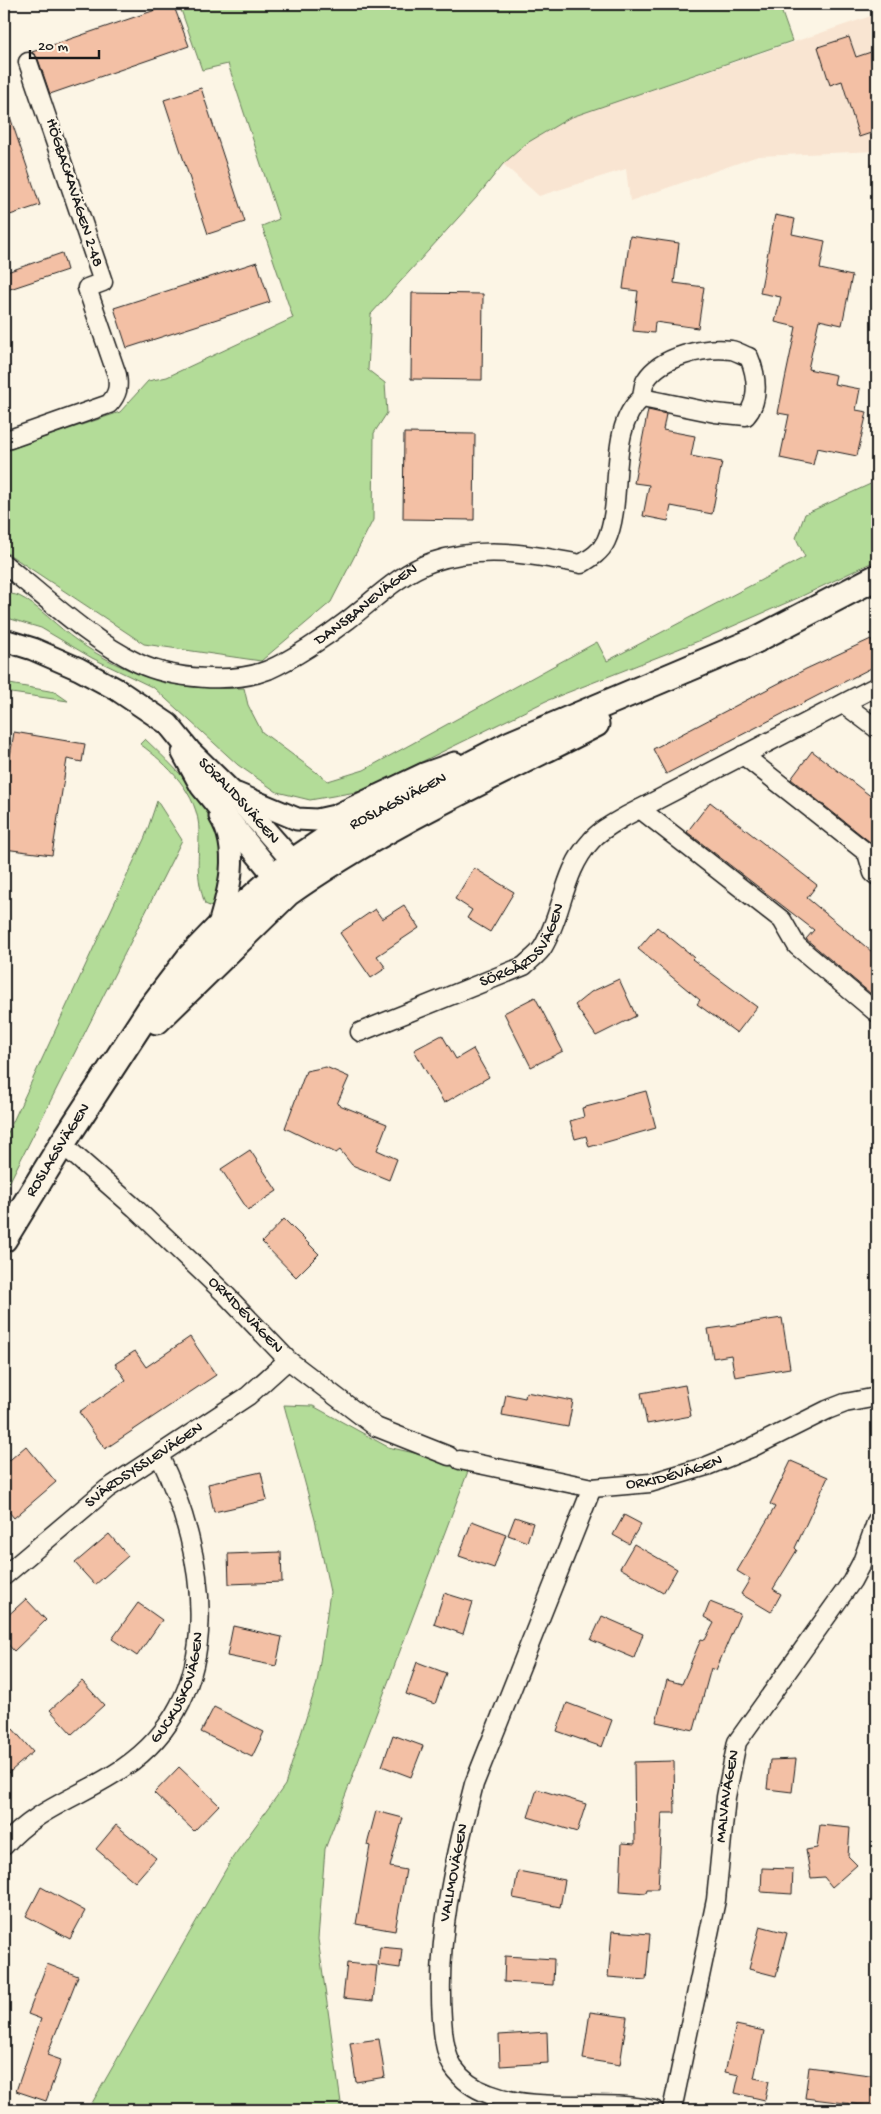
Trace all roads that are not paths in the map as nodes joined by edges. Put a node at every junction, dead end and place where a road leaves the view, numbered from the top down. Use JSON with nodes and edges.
{"nodes":[{"id":1,"x":28,"y":62,"type":"dead end"},
{"id":2,"x":642,"y":398,"type":"junction"},
{"id":3,"x":4,"y":441,"type":"edge"},
{"id":4,"x":4,"y":564,"type":"edge"},
{"id":5,"x":877,"y":577,"type":"edge"},
{"id":6,"x":4,"y":640,"type":"edge"},
{"id":7,"x":756,"y":640,"type":"junction"},
{"id":8,"x":877,"y":686,"type":"edge"},
{"id":9,"x":844,"y":704,"type":"junction"},
{"id":10,"x":168,"y":724,"type":"junction"},
{"id":11,"x":877,"y":729,"type":"edge"},
{"id":12,"x":510,"y":744,"type":"junction"},
{"id":13,"x":743,"y":755,"type":"junction"},
{"id":14,"x":201,"y":786,"type":"junction"},
{"id":15,"x":230,"y":790,"type":"junction"},
{"id":16,"x":640,"y":809,"type":"junction"},
{"id":17,"x":877,"y":876,"type":"edge"},
{"id":18,"x":291,"y":877,"type":"junction"},
{"id":19,"x":218,"y":928,"type":"junction"},
{"id":20,"x":877,"y":1013,"type":"edge"},
{"id":21,"x":360,"y":1032,"type":"dead end"},
{"id":22,"x":116,"y":1063,"type":"junction"},
{"id":23,"x":62,"y":1144,"type":"junction"},
{"id":24,"x":4,"y":1239,"type":"edge"},
{"id":25,"x":288,"y":1360,"type":"junction"},
{"id":26,"x":877,"y":1397,"type":"edge"},
{"id":27,"x":159,"y":1455,"type":"junction"},
{"id":28,"x":592,"y":1488,"type":"junction"},
{"id":29,"x":877,"y":1520,"type":"edge"},
{"id":30,"x":4,"y":1576,"type":"edge"},
{"id":31,"x":4,"y":1846,"type":"edge"},
{"id":32,"x":654,"y":2110,"type":"edge"},
{"id":33,"x":672,"y":2110,"type":"edge"}],
"edges":[{"from":1,"to":3,"type":"street","name":"HÖGBACKAVÄGEN 2-48"},
{"from":2,"to":2,"type":"street","name":"DANSBANEVÄGEN"},
{"from":2,"to":4,"type":"street","name":"DANSBANEVÄGEN"},
{"from":5,"to":7,"type":"main road","name":"ROSLAGSVÄGEN"},
{"from":6,"to":10,"type":"street","name":"SÖRALIDSVÄGEN"},
{"from":7,"to":12,"type":"main road","name":"ROSLAGSVÄGEN"},
{"from":7,"to":18,"type":"main road","name":"ROSLAGSVÄGEN"},
{"from":8,"to":9,"type":"street","name":"SÖRGÅRDSVÄGEN"},
{"from":9,"to":11,"type":"street"},
{"from":9,"to":13,"type":"street","name":"SÖRGÅRDSVÄGEN"},
{"from":10,"to":14,"type":"street","name":"SÖRALIDSVÄGEN"},
{"from":10,"to":15,"type":"street","name":"SÖRALIDSVÄGEN"},
{"from":12,"to":15,"type":"street"},
{"from":12,"to":18,"type":"main road","name":"ROSLAGSVÄGEN"},
{"from":13,"to":16,"type":"street","name":"SÖRGÅRDSVÄGEN"},
{"from":13,"to":17,"type":"street"},
{"from":14,"to":18,"type":"street","name":"SÖRALIDSVÄGEN"},
{"from":14,"to":19,"type":"street"},
{"from":15,"to":18,"type":"street","name":"SÖRALIDSVÄGEN"},
{"from":16,"to":20,"type":"street"},
{"from":16,"to":21,"type":"street","name":"SÖRGÅRDSVÄGEN"},
{"from":18,"to":19,"type":"main road","name":"ROSLAGSVÄGEN"},
{"from":18,"to":22,"type":"main road","name":"ROSLAGSVÄGEN"},
{"from":19,"to":22,"type":"main road","name":"ROSLAGSVÄGEN"},
{"from":22,"to":23,"type":"main road","name":"ROSLAGSVÄGEN"},
{"from":23,"to":24,"type":"main road","name":"ROSLAGSVÄGEN"},
{"from":23,"to":25,"type":"street","name":"ORKIDÉVÄGEN"},
{"from":25,"to":27,"type":"street","name":"SVÄRDSYSSLEVÄGEN"},
{"from":25,"to":28,"type":"street","name":"ORKIDÉVÄGEN"},
{"from":26,"to":28,"type":"street","name":"ORKIDÉVÄGEN"},
{"from":27,"to":30,"type":"street","name":"SVÄRDSYSSLEVÄGEN"},
{"from":27,"to":31,"type":"street","name":"GUCKUSKOVÄGEN"},
{"from":28,"to":32,"type":"street","name":"VALLMOVÄGEN"},
{"from":29,"to":33,"type":"street","name":"MALVAVÄGEN"}]}
